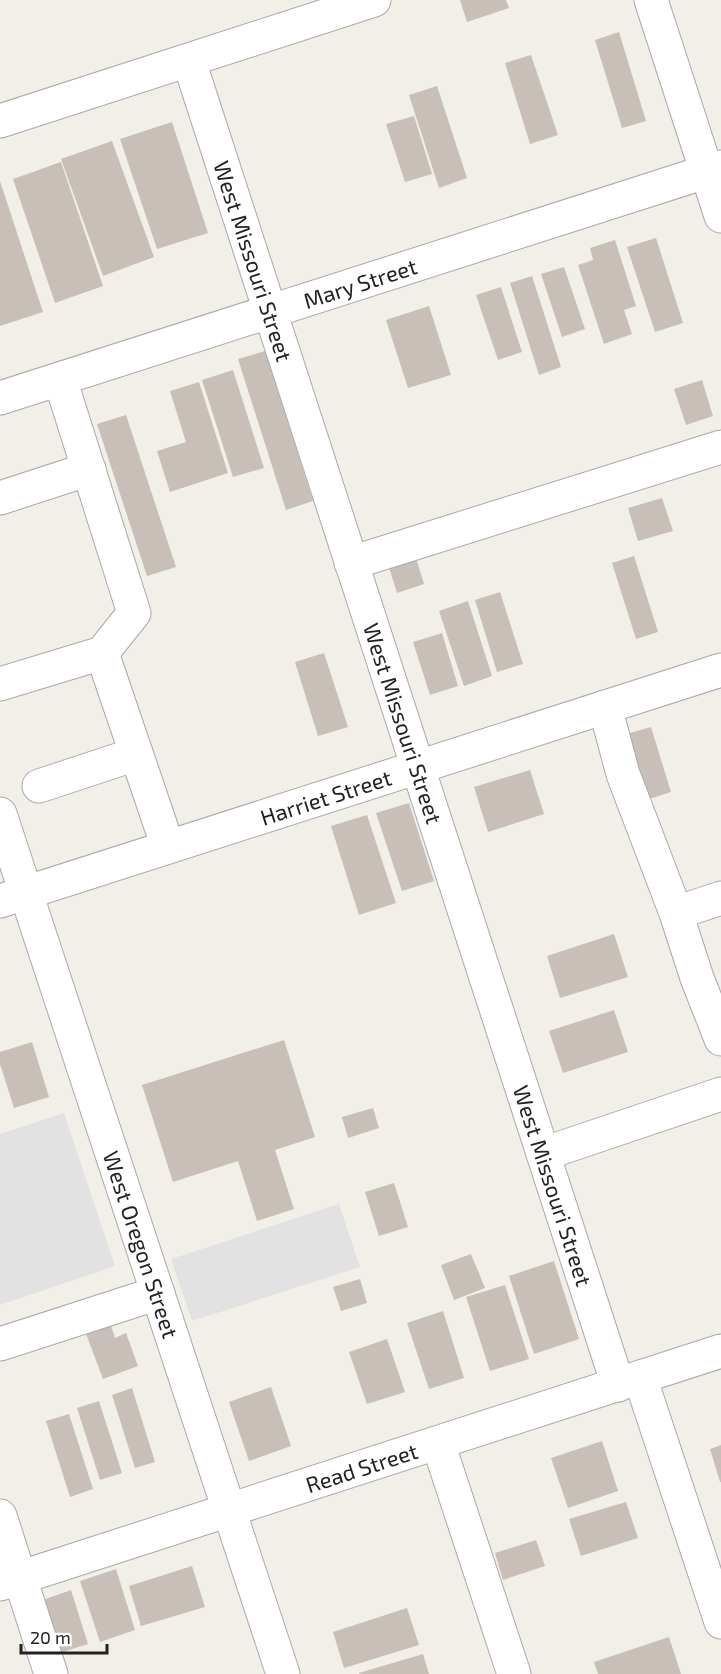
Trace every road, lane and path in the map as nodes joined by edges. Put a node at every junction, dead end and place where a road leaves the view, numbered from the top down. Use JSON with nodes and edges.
{"nodes":[{"id":1,"x":374,"y":0,"type":"edge"},
{"id":2,"x":651,"y":0,"type":"edge"},
{"id":3,"x":189,"y":61,"type":"junction"},
{"id":4,"x":0,"y":121,"type":"edge"},
{"id":5,"x":714,"y":169,"type":"edge"},
{"id":6,"x":721,"y":216,"type":"edge"},
{"id":7,"x":270,"y":312,"type":"junction"},
{"id":8,"x":60,"y":379,"type":"junction"},
{"id":9,"x":0,"y":398,"type":"edge"},
{"id":10,"x":721,"y":447,"type":"edge"},
{"id":11,"x":89,"y":469,"type":"junction"},
{"id":12,"x":0,"y":498,"type":"edge"},
{"id":13,"x":351,"y":563,"type":"junction"},
{"id":14,"x":102,"y":652,"type":"junction"},
{"id":15,"x":721,"y":670,"type":"edge"},
{"id":16,"x":0,"y":684,"type":"edge"},
{"id":17,"x":604,"y":707,"type":"junction"},
{"id":18,"x":136,"y":754,"type":"junction"},
{"id":19,"x":418,"y":767,"type":"junction"},
{"id":20,"x":39,"y":786,"type":"dead end"},
{"id":21,"x":0,"y":814,"type":"edge"},
{"id":22,"x":168,"y":847,"type":"junction"},
{"id":23,"x":13,"y":897,"type":"edge"},
{"id":24,"x":721,"y":898,"type":"edge"},
{"id":25,"x":676,"y":913,"type":"junction"},
{"id":26,"x":721,"y":1039,"type":"edge"},
{"id":27,"x":721,"y":1094,"type":"edge"},
{"id":28,"x":543,"y":1154,"type":"junction"},
{"id":29,"x":158,"y":1293,"type":"junction"},
{"id":30,"x":0,"y":1344,"type":"edge"},
{"id":31,"x":721,"y":1351,"type":"edge"},
{"id":32,"x":629,"y":1381,"type":"junction"},
{"id":33,"x":438,"y":1443,"type":"junction"},
{"id":34,"x":229,"y":1510,"type":"junction"},
{"id":35,"x":0,"y":1516,"type":"edge"},
{"id":36,"x":10,"y":1581,"type":"edge"},
{"id":37,"x":721,"y":1622,"type":"edge"},
{"id":38,"x":51,"y":1674,"type":"edge"},
{"id":39,"x":283,"y":1674,"type":"edge"},
{"id":40,"x":514,"y":1674,"type":"edge"}],
"edges":[{"from":1,"to":3,"type":"street"},
{"from":2,"to":5,"type":"street"},
{"from":3,"to":4,"type":"street"},
{"from":3,"to":7,"type":"street","name":"West Missouri Street"},
{"from":5,"to":6,"type":"street"},
{"from":5,"to":7,"type":"street","name":"Mary Street"},
{"from":7,"to":8,"type":"street","name":"Mary Street"},
{"from":7,"to":13,"type":"street","name":"West Missouri Street"},
{"from":8,"to":9,"type":"street","name":"Mary Street"},
{"from":8,"to":11,"type":"street"},
{"from":10,"to":13,"type":"street"},
{"from":11,"to":12,"type":"street"},
{"from":11,"to":14,"type":"street"},
{"from":13,"to":19,"type":"street","name":"West Missouri Street"},
{"from":14,"to":16,"type":"street"},
{"from":14,"to":18,"type":"street"},
{"from":15,"to":17,"type":"street","name":"Harriet Street"},
{"from":17,"to":19,"type":"street","name":"Harriet Street"},
{"from":17,"to":25,"type":"street"},
{"from":18,"to":20,"type":"street"},
{"from":18,"to":22,"type":"street"},
{"from":19,"to":22,"type":"street","name":"Harriet Street"},
{"from":19,"to":28,"type":"street","name":"West Missouri Street"},
{"from":21,"to":23,"type":"street","name":"West Oregon Street"},
{"from":22,"to":23,"type":"street","name":"Harriet Street"},
{"from":23,"to":29,"type":"street","name":"West Oregon Street"},
{"from":24,"to":25,"type":"street"},
{"from":25,"to":26,"type":"street"},
{"from":27,"to":28,"type":"street"},
{"from":28,"to":32,"type":"street","name":"West Missouri Street"},
{"from":29,"to":30,"type":"street"},
{"from":29,"to":34,"type":"street","name":"West Oregon Street"},
{"from":31,"to":32,"type":"street","name":"Read Street"},
{"from":32,"to":33,"type":"street","name":"Read Street"},
{"from":32,"to":37,"type":"street","name":"West Missouri Street"},
{"from":33,"to":34,"type":"street","name":"Read Street"},
{"from":33,"to":40,"type":"street"},
{"from":34,"to":36,"type":"street","name":"Read Street"},
{"from":34,"to":39,"type":"street","name":"West Oregon Street"},
{"from":35,"to":36,"type":"street"},
{"from":36,"to":38,"type":"street"}]}
